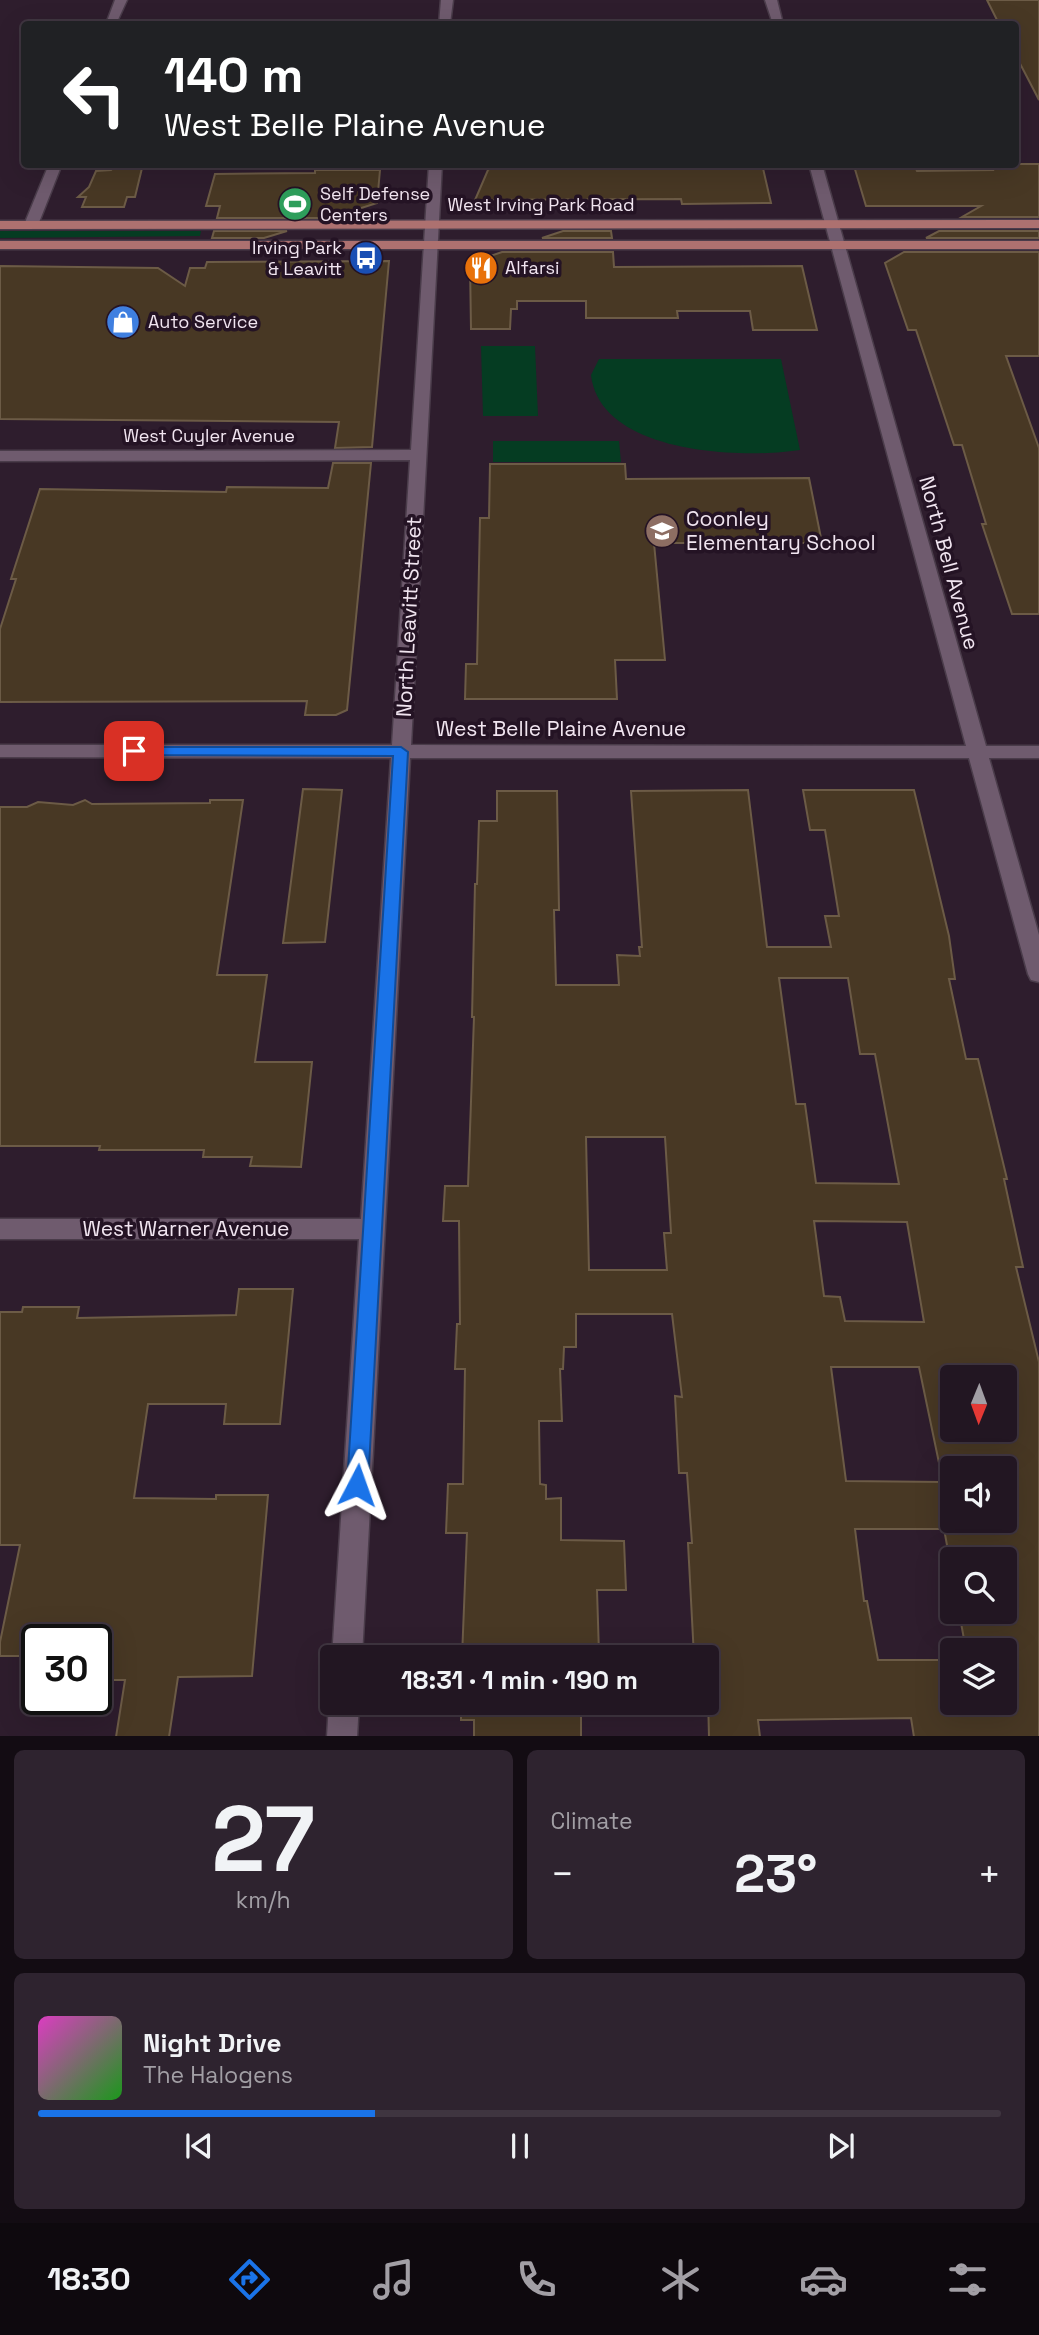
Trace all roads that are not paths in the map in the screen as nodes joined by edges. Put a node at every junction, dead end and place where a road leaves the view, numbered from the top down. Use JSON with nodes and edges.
{"nodes":[{"id":1,"x":121,"y":0,"type":"edge"},
{"id":2,"x":447,"y":0,"type":"edge"},
{"id":3,"x":771,"y":0,"type":"edge"},
{"id":4,"x":112,"y":21,"type":"edge"},
{"id":5,"x":445,"y":21,"type":"edge"},
{"id":6,"x":777,"y":21,"type":"edge"},
{"id":7,"x":53,"y":168,"type":"edge"},
{"id":8,"x":436,"y":168,"type":"edge"},
{"id":9,"x":816,"y":168,"type":"edge"},
{"id":10,"x":831,"y":224,"type":"junction"},
{"id":11,"x":1039,"y":224,"type":"edge"},
{"id":12,"x":0,"y":225,"type":"edge"},
{"id":13,"x":31,"y":225,"type":"junction"},
{"id":14,"x":432,"y":234,"type":"junction"},
{"id":15,"x":0,"y":245,"type":"edge"},
{"id":16,"x":837,"y":245,"type":"junction"},
{"id":17,"x":1039,"y":245,"type":"edge"},
{"id":18,"x":419,"y":455,"type":"junction"},
{"id":19,"x":0,"y":456,"type":"edge"},
{"id":20,"x":0,"y":751,"type":"edge"},
{"id":21,"x":401,"y":752,"type":"junction"},
{"id":22,"x":978,"y":752,"type":"junction"},
{"id":23,"x":1039,"y":752,"type":"edge"},
{"id":24,"x":1039,"y":974,"type":"edge"},
{"id":25,"x":0,"y":1229,"type":"edge"},
{"id":26,"x":372,"y":1229,"type":"junction"},
{"id":27,"x":348,"y":1645,"type":"edge"},
{"id":28,"x":343,"y":1715,"type":"edge"},
{"id":29,"x":342,"y":1736,"type":"edge"}],
"edges":[{"from":1,"to":4,"type":"street"},
{"from":2,"to":5,"type":"street"},
{"from":3,"to":6,"type":"street"},
{"from":7,"to":13,"type":"street"},
{"from":8,"to":14,"type":"street","name":"North Leavitt Street"},
{"from":9,"to":10,"type":"street","name":"North Bell Avenue"},
{"from":10,"to":11,"type":"main road","name":"West Irving Park Road"},
{"from":10,"to":14,"type":"main road","name":"West Irving Park Road"},
{"from":10,"to":16,"type":"street","name":"North Bell Avenue"},
{"from":12,"to":13,"type":"main road","name":"West Irving Park Road"},
{"from":13,"to":14,"type":"main road","name":"West Irving Park Road"},
{"from":14,"to":15,"type":"main road","name":"West Irving Park Road"},
{"from":14,"to":16,"type":"main road","name":"West Irving Park Road"},
{"from":14,"to":18,"type":"street","name":"North Leavitt Street"},
{"from":16,"to":17,"type":"main road","name":"West Irving Park Road"},
{"from":16,"to":22,"type":"street","name":"North Bell Avenue"},
{"from":18,"to":19,"type":"street","name":"West Cuyler Avenue"},
{"from":18,"to":21,"type":"street","name":"North Leavitt Street"},
{"from":20,"to":21,"type":"street","name":"West Belle Plaine Avenue"},
{"from":21,"to":22,"type":"street","name":"West Belle Plaine Avenue"},
{"from":21,"to":26,"type":"street","name":"North Leavitt Street"},
{"from":22,"to":23,"type":"street","name":"West Belle Plaine Avenue"},
{"from":22,"to":24,"type":"street","name":"North Bell Avenue"},
{"from":25,"to":26,"type":"street","name":"West Warner Avenue"},
{"from":26,"to":27,"type":"street","name":"North Leavitt Street"},
{"from":28,"to":29,"type":"street"}]}
